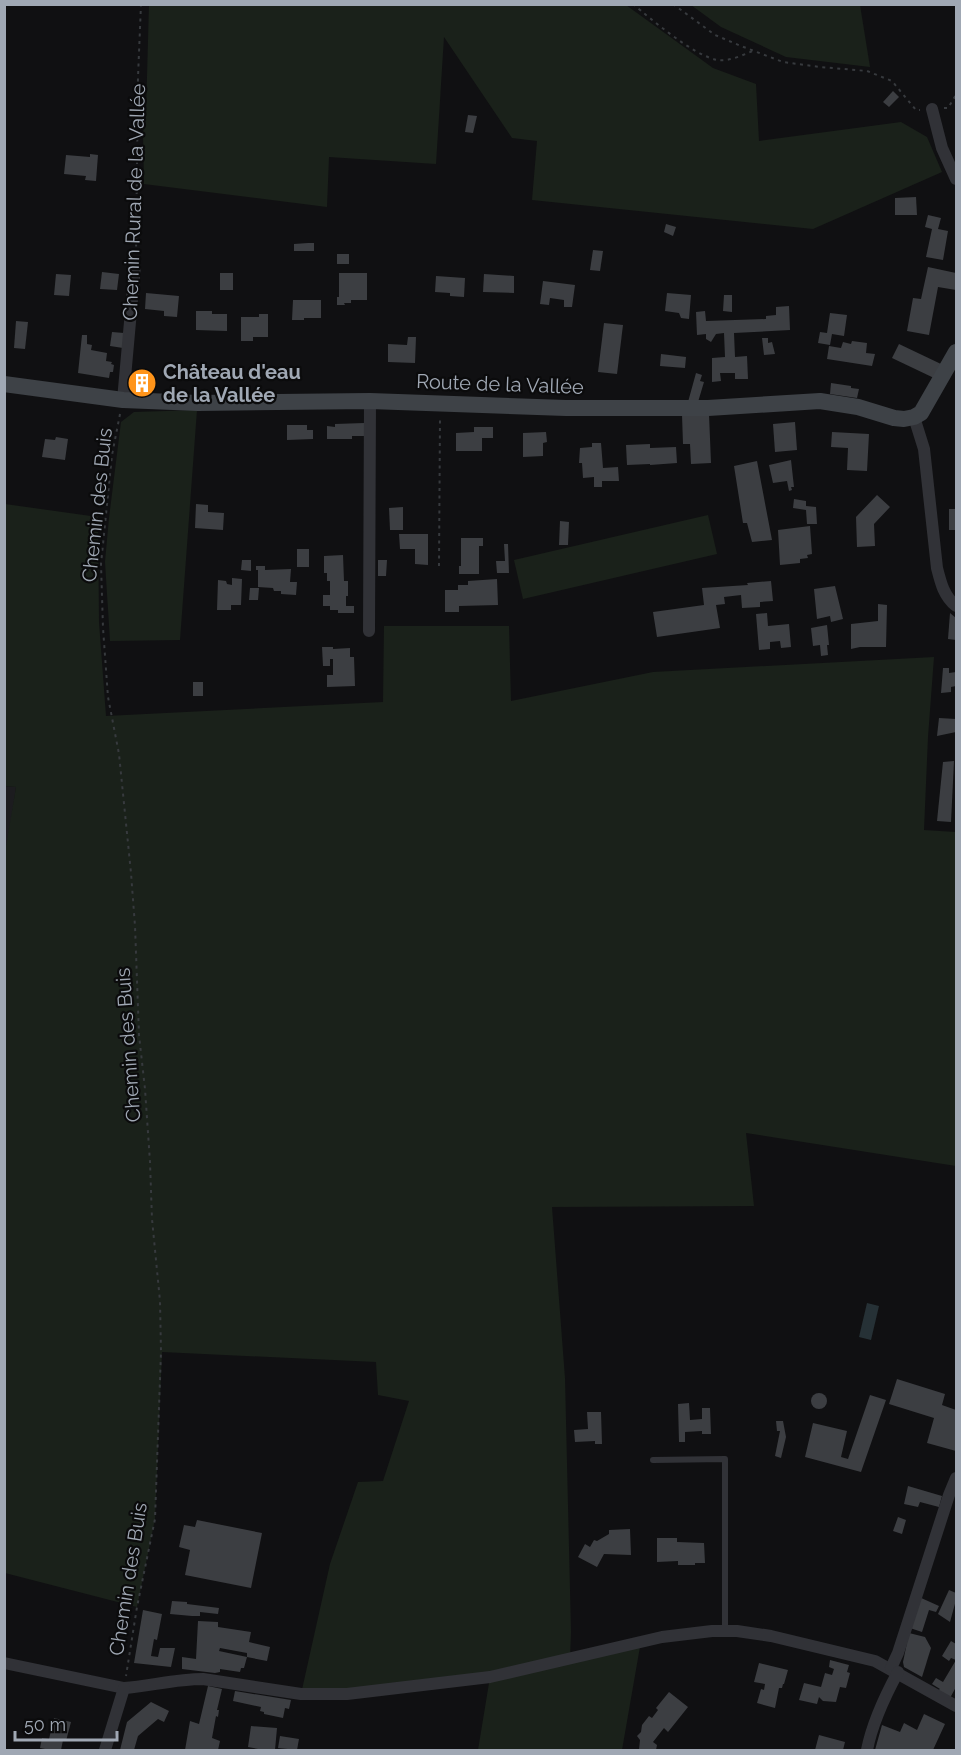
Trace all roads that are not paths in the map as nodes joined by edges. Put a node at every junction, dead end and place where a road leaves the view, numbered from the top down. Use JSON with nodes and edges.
{"nodes":[{"id":1,"x":932,"y":110,"type":"road end"},
{"id":2,"x":957,"y":178,"type":"edge"},
{"id":3,"x":135,"y":266,"type":"road end"},
{"id":4,"x":957,"y":352,"type":"edge"},
{"id":5,"x":4,"y":384,"type":"edge"},
{"id":6,"x":123,"y":400,"type":"junction"},
{"id":7,"x":370,"y":400,"type":"junction"},
{"id":8,"x":914,"y":417,"type":"junction"},
{"id":9,"x":957,"y":606,"type":"edge"},
{"id":10,"x":369,"y":631,"type":"dead end"},
{"id":11,"x":653,"y":1460,"type":"dead end"},
{"id":12,"x":957,"y":1478,"type":"edge"},
{"id":13,"x":725,"y":1631,"type":"junction"},
{"id":14,"x":4,"y":1663,"type":"edge"},
{"id":15,"x":895,"y":1670,"type":"junction"},
{"id":16,"x":124,"y":1688,"type":"junction"},
{"id":17,"x":957,"y":1706,"type":"edge"},
{"id":18,"x":105,"y":1750,"type":"edge"},
{"id":19,"x":867,"y":1750,"type":"edge"}],
"edges":[{"from":1,"to":2,"type":"street"},
{"from":3,"to":6,"type":"street","name":"Chemin Rural de la Vallée"},
{"from":4,"to":8,"type":"street"},
{"from":5,"to":6,"type":"street","name":"Route de la Vallée"},
{"from":6,"to":7,"type":"street","name":"Route de la Vallée"},
{"from":7,"to":8,"type":"street","name":"Route de la Vallée"},
{"from":7,"to":10,"type":"street"},
{"from":8,"to":9,"type":"street"},
{"from":11,"to":13,"type":"lane"},
{"from":12,"to":15,"type":"street"},
{"from":13,"to":15,"type":"street"},
{"from":13,"to":16,"type":"street"},
{"from":14,"to":16,"type":"street"},
{"from":15,"to":17,"type":"street"},
{"from":15,"to":19,"type":"street"},
{"from":16,"to":18,"type":"street"}]}
